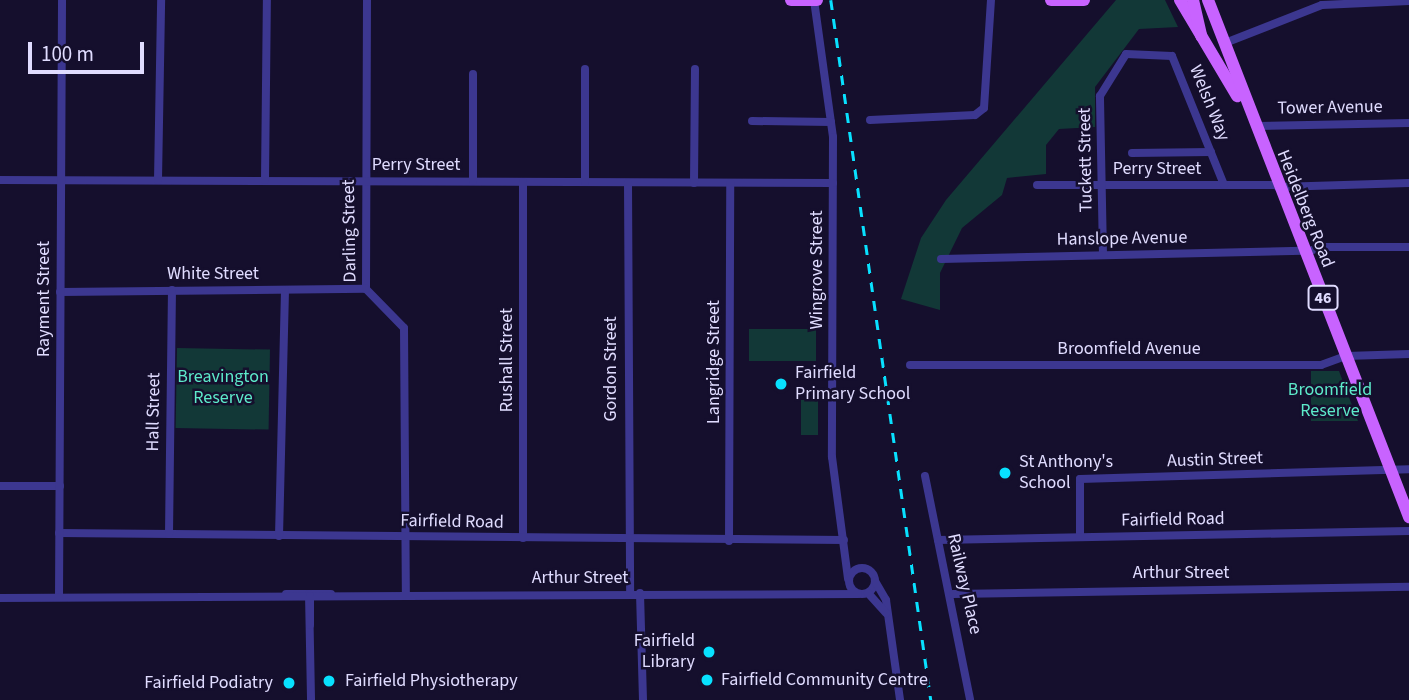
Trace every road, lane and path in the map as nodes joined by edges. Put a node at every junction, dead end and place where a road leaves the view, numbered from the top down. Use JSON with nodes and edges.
{"nodes":[{"id":1,"x":62,"y":0,"type":"edge"},
{"id":2,"x":161,"y":0,"type":"edge"},
{"id":3,"x":267,"y":0,"type":"edge"},
{"id":4,"x":367,"y":0,"type":"edge"},
{"id":5,"x":791,"y":0,"type":"edge"},
{"id":6,"x":815,"y":0,"type":"edge"},
{"id":7,"x":991,"y":0,"type":"edge"},
{"id":8,"x":1051,"y":0,"type":"edge"},
{"id":9,"x":1084,"y":0,"type":"edge"},
{"id":10,"x":1180,"y":0,"type":"edge"},
{"id":11,"x":1193,"y":0,"type":"edge"},
{"id":12,"x":1208,"y":0,"type":"edge"},
{"id":13,"x":1409,"y":1,"type":"edge"},
{"id":14,"x":1202,"y":40,"type":"junction"},
{"id":15,"x":1221,"y":43,"type":"junction"},
{"id":16,"x":585,"y":69,"type":"dead end"},
{"id":17,"x":695,"y":69,"type":"dead end"},
{"id":18,"x":1118,"y":71,"type":"joint"},
{"id":19,"x":473,"y":74,"type":"dead end"},
{"id":20,"x":1230,"y":85,"type":"junction"},
{"id":21,"x":1246,"y":110,"type":"junction"},
{"id":22,"x":870,"y":120,"type":"dead end"},
{"id":23,"x":752,"y":121,"type":"dead end"},
{"id":24,"x":831,"y":122,"type":"junction"},
{"id":25,"x":1409,"y":122,"type":"edge"},
{"id":26,"x":1253,"y":126,"type":"junction"},
{"id":27,"x":1212,"y":152,"type":"junction"},
{"id":28,"x":1132,"y":153,"type":"dead end"},
{"id":29,"x":0,"y":180,"type":"edge"},
{"id":30,"x":158,"y":180,"type":"junction"},
{"id":31,"x":265,"y":180,"type":"junction"},
{"id":32,"x":365,"y":180,"type":"junction"},
{"id":33,"x":61,"y":181,"type":"junction"},
{"id":34,"x":472,"y":181,"type":"junction"},
{"id":35,"x":523,"y":182,"type":"junction"},
{"id":36,"x":585,"y":182,"type":"junction"},
{"id":37,"x":628,"y":183,"type":"junction"},
{"id":38,"x":694,"y":183,"type":"junction"},
{"id":39,"x":730,"y":183,"type":"junction"},
{"id":40,"x":833,"y":183,"type":"junction"},
{"id":41,"x":1409,"y":183,"type":"edge"},
{"id":42,"x":1037,"y":185,"type":"dead end"},
{"id":43,"x":1102,"y":185,"type":"junction"},
{"id":44,"x":1224,"y":185,"type":"junction"},
{"id":45,"x":1277,"y":186,"type":"junction"},
{"id":46,"x":1409,"y":247,"type":"edge"},
{"id":47,"x":1304,"y":252,"type":"junction"},
{"id":48,"x":1103,"y":255,"type":"junction"},
{"id":49,"x":941,"y":259,"type":"dead end"},
{"id":50,"x":366,"y":289,"type":"junction"},
{"id":51,"x":172,"y":290,"type":"junction"},
{"id":52,"x":285,"y":290,"type":"junction"},
{"id":53,"x":60,"y":292,"type":"junction"},
{"id":54,"x":1409,"y":354,"type":"edge"},
{"id":55,"x":1346,"y":356,"type":"junction"},
{"id":56,"x":911,"y":365,"type":"dead end"},
{"id":57,"x":1390,"y":470,"type":"junction"},
{"id":58,"x":1409,"y":470,"type":"edge"},
{"id":59,"x":925,"y":476,"type":"dead end"},
{"id":60,"x":0,"y":486,"type":"edge"},
{"id":61,"x":60,"y":486,"type":"junction"},
{"id":62,"x":1409,"y":516,"type":"edge"},
{"id":63,"x":1409,"y":531,"type":"edge"},
{"id":64,"x":59,"y":533,"type":"junction"},
{"id":65,"x":169,"y":534,"type":"junction"},
{"id":66,"x":279,"y":536,"type":"junction"},
{"id":67,"x":403,"y":537,"type":"junction"},
{"id":68,"x":1080,"y":537,"type":"junction"},
{"id":69,"x":523,"y":538,"type":"junction"},
{"id":70,"x":626,"y":540,"type":"junction"},
{"id":71,"x":844,"y":540,"type":"junction"},
{"id":72,"x":937,"y":540,"type":"junction"},
{"id":73,"x":729,"y":541,"type":"junction"},
{"id":74,"x":860,"y":567,"type":"junction"},
{"id":75,"x":848,"y":581,"type":"junction"},
{"id":76,"x":875,"y":581,"type":"junction"},
{"id":77,"x":1409,"y":587,"type":"edge"},
{"id":78,"x":627,"y":593,"type":"junction"},
{"id":79,"x":643,"y":593,"type":"junction"},
{"id":80,"x":825,"y":593,"type":"junction"},
{"id":81,"x":868,"y":593,"type":"junction"},
{"id":82,"x":858,"y":594,"type":"junction"},
{"id":83,"x":953,"y":594,"type":"junction"},
{"id":84,"x":403,"y":595,"type":"junction"},
{"id":85,"x":59,"y":597,"type":"junction"},
{"id":86,"x":0,"y":598,"type":"edge"},
{"id":87,"x":310,"y":598,"type":"junction"},
{"id":88,"x":888,"y":616,"type":"junction"},
{"id":89,"x":311,"y":700,"type":"edge"},
{"id":90,"x":643,"y":700,"type":"edge"},
{"id":91,"x":900,"y":700,"type":"edge"},
{"id":92,"x":970,"y":700,"type":"edge"}],
"edges":[{"from":1,"to":33,"type":"street","name":"Rayment Street"},
{"from":2,"to":30,"type":"street"},
{"from":3,"to":31,"type":"street"},
{"from":4,"to":32,"type":"street","name":"Darling Street"},
{"from":5,"to":6,"type":"main road"},
{"from":6,"to":24,"type":"street","name":"Wingrove Street"},
{"from":7,"to":22,"type":"street"},
{"from":8,"to":9,"type":"main road"},
{"from":10,"to":14,"type":"main road","name":"Heidelberg Road","number":"46"},
{"from":11,"to":14,"type":"main road"},
{"from":12,"to":15,"type":"main road","name":"Heidelberg Road","number":"46"},
{"from":13,"to":15,"type":"street"},
{"from":14,"to":15,"type":"main road"},
{"from":14,"to":20,"type":"main road","name":"Heidelberg Road","number":"46"},
{"from":15,"to":20,"type":"main road"},
{"from":15,"to":21,"type":"main road","name":"Heidelberg Road","number":"46"},
{"from":16,"to":36,"type":"street"},
{"from":17,"to":38,"type":"street"},
{"from":18,"to":27,"type":"street","name":"Welsh Way"},
{"from":18,"to":43,"type":"street","name":"Tuckett Street"},
{"from":19,"to":34,"type":"street"},
{"from":20,"to":21,"type":"main road","name":"Heidelberg Road","number":"46"},
{"from":21,"to":26,"type":"main road","name":"Heidelberg Road","number":"46"},
{"from":23,"to":24,"type":"street"},
{"from":24,"to":40,"type":"street","name":"Wingrove Street"},
{"from":25,"to":26,"type":"street","name":"Tower Avenue"},
{"from":26,"to":45,"type":"main road","name":"Heidelberg Road","number":"46"},
{"from":27,"to":28,"type":"street"},
{"from":27,"to":44,"type":"street","name":"Welsh Way"},
{"from":29,"to":33,"type":"street","name":"Perry Street"},
{"from":30,"to":31,"type":"street","name":"Perry Street"},
{"from":30,"to":33,"type":"street","name":"Perry Street"},
{"from":31,"to":32,"type":"street","name":"Perry Street"},
{"from":32,"to":34,"type":"street","name":"Perry Street"},
{"from":32,"to":50,"type":"street","name":"Darling Street"},
{"from":33,"to":53,"type":"street","name":"Rayment Street"},
{"from":34,"to":35,"type":"street","name":"Perry Street"},
{"from":35,"to":36,"type":"street","name":"Perry Street"},
{"from":35,"to":69,"type":"street","name":"Rushall Street"},
{"from":36,"to":37,"type":"street","name":"Perry Street"},
{"from":37,"to":38,"type":"street","name":"Perry Street"},
{"from":37,"to":70,"type":"street","name":"Gordon Street"},
{"from":38,"to":39,"type":"street","name":"Perry Street"},
{"from":39,"to":40,"type":"street","name":"Perry Street"},
{"from":39,"to":73,"type":"street","name":"Langridge Street"},
{"from":40,"to":71,"type":"street","name":"Wingrove Street"},
{"from":41,"to":45,"type":"street","name":"Perry Street"},
{"from":42,"to":43,"type":"street","name":"Perry Street"},
{"from":43,"to":44,"type":"street","name":"Perry Street"},
{"from":43,"to":48,"type":"street","name":"Tuckett Street"},
{"from":44,"to":45,"type":"street","name":"Perry Street"},
{"from":45,"to":47,"type":"main road","name":"Heidelberg Road","number":"46"},
{"from":46,"to":47,"type":"street","name":"Hanslope Avenue"},
{"from":47,"to":48,"type":"street","name":"Hanslope Avenue"},
{"from":47,"to":55,"type":"main road","name":"Heidelberg Road","number":"46"},
{"from":48,"to":49,"type":"street","name":"Hanslope Avenue"},
{"from":50,"to":52,"type":"street","name":"White Street"},
{"from":50,"to":67,"type":"street","name":"Darling Street"},
{"from":51,"to":52,"type":"street","name":"White Street"},
{"from":51,"to":53,"type":"street","name":"White Street"},
{"from":51,"to":65,"type":"street","name":"Hall Street"},
{"from":52,"to":66,"type":"street"},
{"from":53,"to":61,"type":"street","name":"Rayment Street"},
{"from":54,"to":55,"type":"street","name":"Broomfield Avenue"},
{"from":55,"to":56,"type":"street","name":"Broomfield Avenue"},
{"from":55,"to":57,"type":"main road","name":"Heidelberg Road","number":"46"},
{"from":57,"to":58,"type":"street","name":"Austin Street"},
{"from":57,"to":62,"type":"main road","name":"Heidelberg Road","number":"46"},
{"from":57,"to":68,"type":"street","name":"Austin Street"},
{"from":59,"to":72,"type":"street","name":"Railway Place"},
{"from":60,"to":61,"type":"street"},
{"from":61,"to":64,"type":"street","name":"Rayment Street"},
{"from":63,"to":68,"type":"street","name":"Fairfield Road"},
{"from":64,"to":65,"type":"street","name":"Fairfield Road"},
{"from":64,"to":85,"type":"street","name":"Rayment Street"},
{"from":65,"to":66,"type":"street","name":"Fairfield Road"},
{"from":66,"to":67,"type":"street","name":"Fairfield Road"},
{"from":67,"to":69,"type":"street","name":"Fairfield Road"},
{"from":67,"to":84,"type":"street","name":"Darling Street"},
{"from":68,"to":72,"type":"street","name":"Fairfield Road"},
{"from":69,"to":70,"type":"street","name":"Fairfield Road"},
{"from":70,"to":73,"type":"street","name":"Fairfield Road"},
{"from":70,"to":78,"type":"street","name":"Gordon Street"},
{"from":71,"to":73,"type":"street","name":"Fairfield Road"},
{"from":71,"to":74,"type":"street","name":"Wingrove Street"},
{"from":71,"to":75,"type":"street","name":"Wingrove Street"},
{"from":72,"to":83,"type":"street","name":"Railway Place"},
{"from":74,"to":75,"type":"street"},
{"from":74,"to":76,"type":"street","name":"Wingrove Street"},
{"from":75,"to":80,"type":"street","name":"Arthur Street"},
{"from":75,"to":82,"type":"street"},
{"from":76,"to":81,"type":"street"},
{"from":76,"to":88,"type":"street"},
{"from":77,"to":83,"type":"street","name":"Arthur Street"},
{"from":78,"to":79,"type":"street","name":"Arthur Street"},
{"from":78,"to":84,"type":"street","name":"Arthur Street"},
{"from":79,"to":80,"type":"street","name":"Arthur Street"},
{"from":79,"to":90,"type":"street"},
{"from":80,"to":82,"type":"street","name":"Arthur Street"},
{"from":81,"to":82,"type":"street","name":"Arthur Street"},
{"from":81,"to":88,"type":"street"},
{"from":83,"to":92,"type":"street","name":"Railway Place"},
{"from":84,"to":87,"type":"street","name":"Arthur Street"},
{"from":85,"to":86,"type":"street","name":"Arthur Street"},
{"from":85,"to":87,"type":"street","name":"Arthur Street"},
{"from":87,"to":89,"type":"street"},
{"from":88,"to":91,"type":"street"}]}
